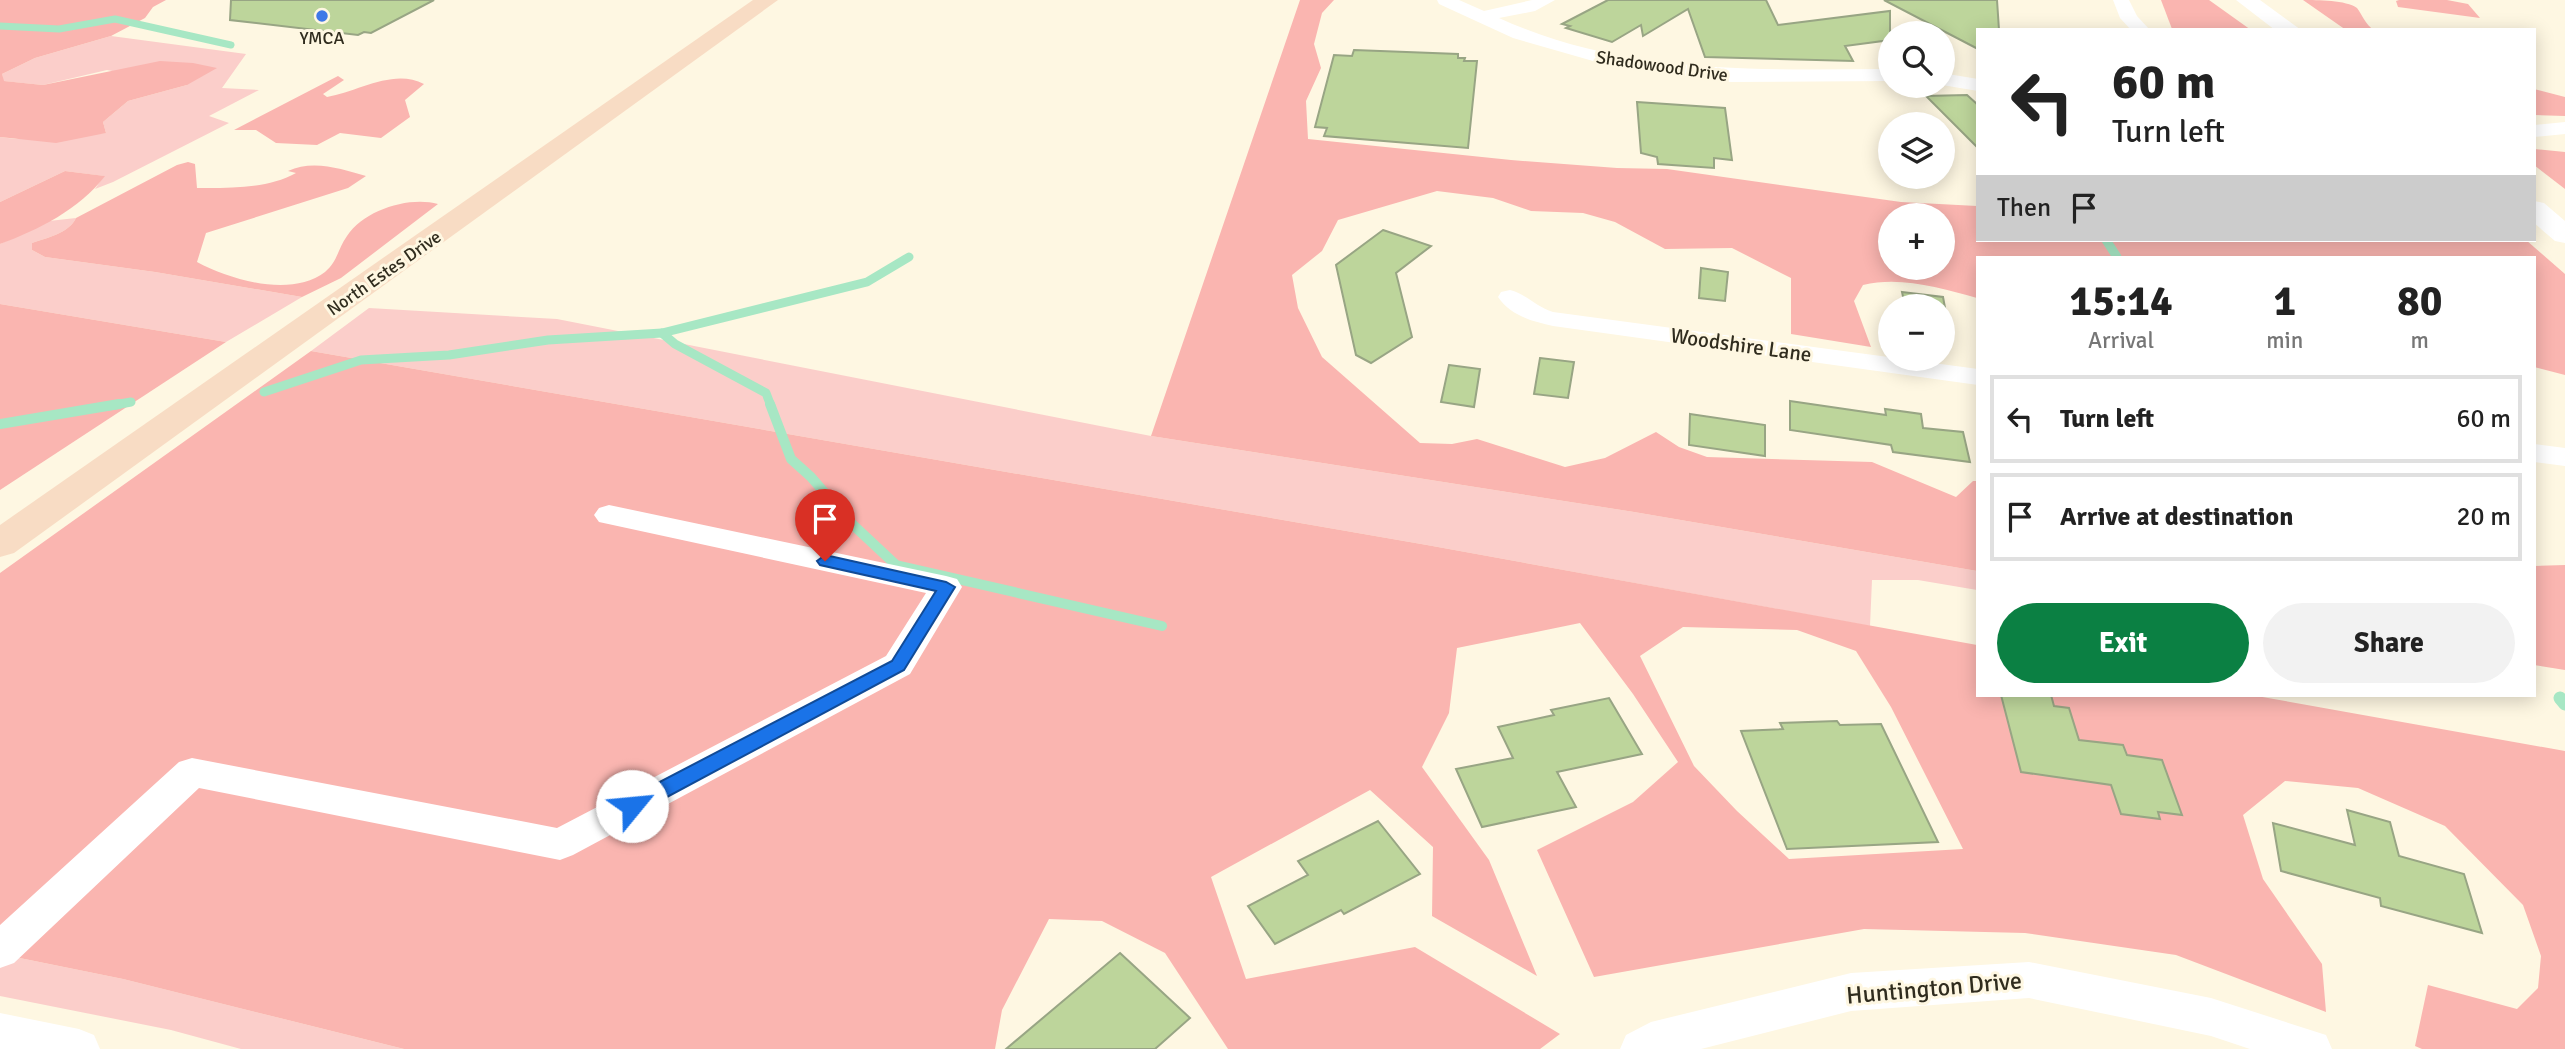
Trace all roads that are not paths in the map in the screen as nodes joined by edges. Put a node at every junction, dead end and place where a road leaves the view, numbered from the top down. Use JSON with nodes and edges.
{"nodes":[{"id":1,"x":767,"y":0,"type":"edge"},
{"id":2,"x":1445,"y":0,"type":"edge"},
{"id":3,"x":1547,"y":0,"type":"edge"},
{"id":4,"x":2121,"y":0,"type":"edge"},
{"id":5,"x":2246,"y":0,"type":"edge"},
{"id":6,"x":1481,"y":17,"type":"junction"},
{"id":7,"x":2139,"y":28,"type":"edge"},
{"id":8,"x":2287,"y":28,"type":"edge"},
{"id":9,"x":1878,"y":75,"type":"edge"},
{"id":10,"x":1955,"y":81,"type":"edge"},
{"id":11,"x":1976,"y":85,"type":"edge"},
{"id":12,"x":2565,"y":128,"type":"edge"},
{"id":13,"x":2536,"y":131,"type":"edge"},
{"id":14,"x":2536,"y":211,"type":"edge"},
{"id":15,"x":2565,"y":235,"type":"edge"},
{"id":16,"x":1510,"y":297,"type":"dead end"},
{"id":17,"x":1976,"y":377,"type":"edge"},
{"id":18,"x":2536,"y":453,"type":"edge"},
{"id":19,"x":2565,"y":457,"type":"edge"},
{"id":20,"x":609,"y":515,"type":"dead end"},
{"id":21,"x":0,"y":544,"type":"edge"},
{"id":22,"x":0,"y":950,"type":"edge"},
{"id":23,"x":0,"y":1033,"type":"edge"},
{"id":24,"x":79,"y":1049,"type":"edge"},
{"id":25,"x":1641,"y":1049,"type":"edge"},
{"id":26,"x":2311,"y":1049,"type":"edge"}],
"edges":[{"from":1,"to":21,"type":"main road","name":"North Estes Drive"},
{"from":2,"to":6,"type":"street","name":"Shadowood Drive"},
{"from":3,"to":6,"type":"street"},
{"from":4,"to":7,"type":"street"},
{"from":5,"to":8,"type":"street"},
{"from":6,"to":9,"type":"street","name":"Shadowood Drive"},
{"from":10,"to":11,"type":"street"},
{"from":12,"to":13,"type":"street"},
{"from":14,"to":15,"type":"street"},
{"from":16,"to":17,"type":"street","name":"Woodshire Lane"},
{"from":18,"to":19,"type":"street"},
{"from":20,"to":22,"type":"street"},
{"from":23,"to":24,"type":"street"},
{"from":25,"to":26,"type":"street","name":"Huntington Drive"}]}
